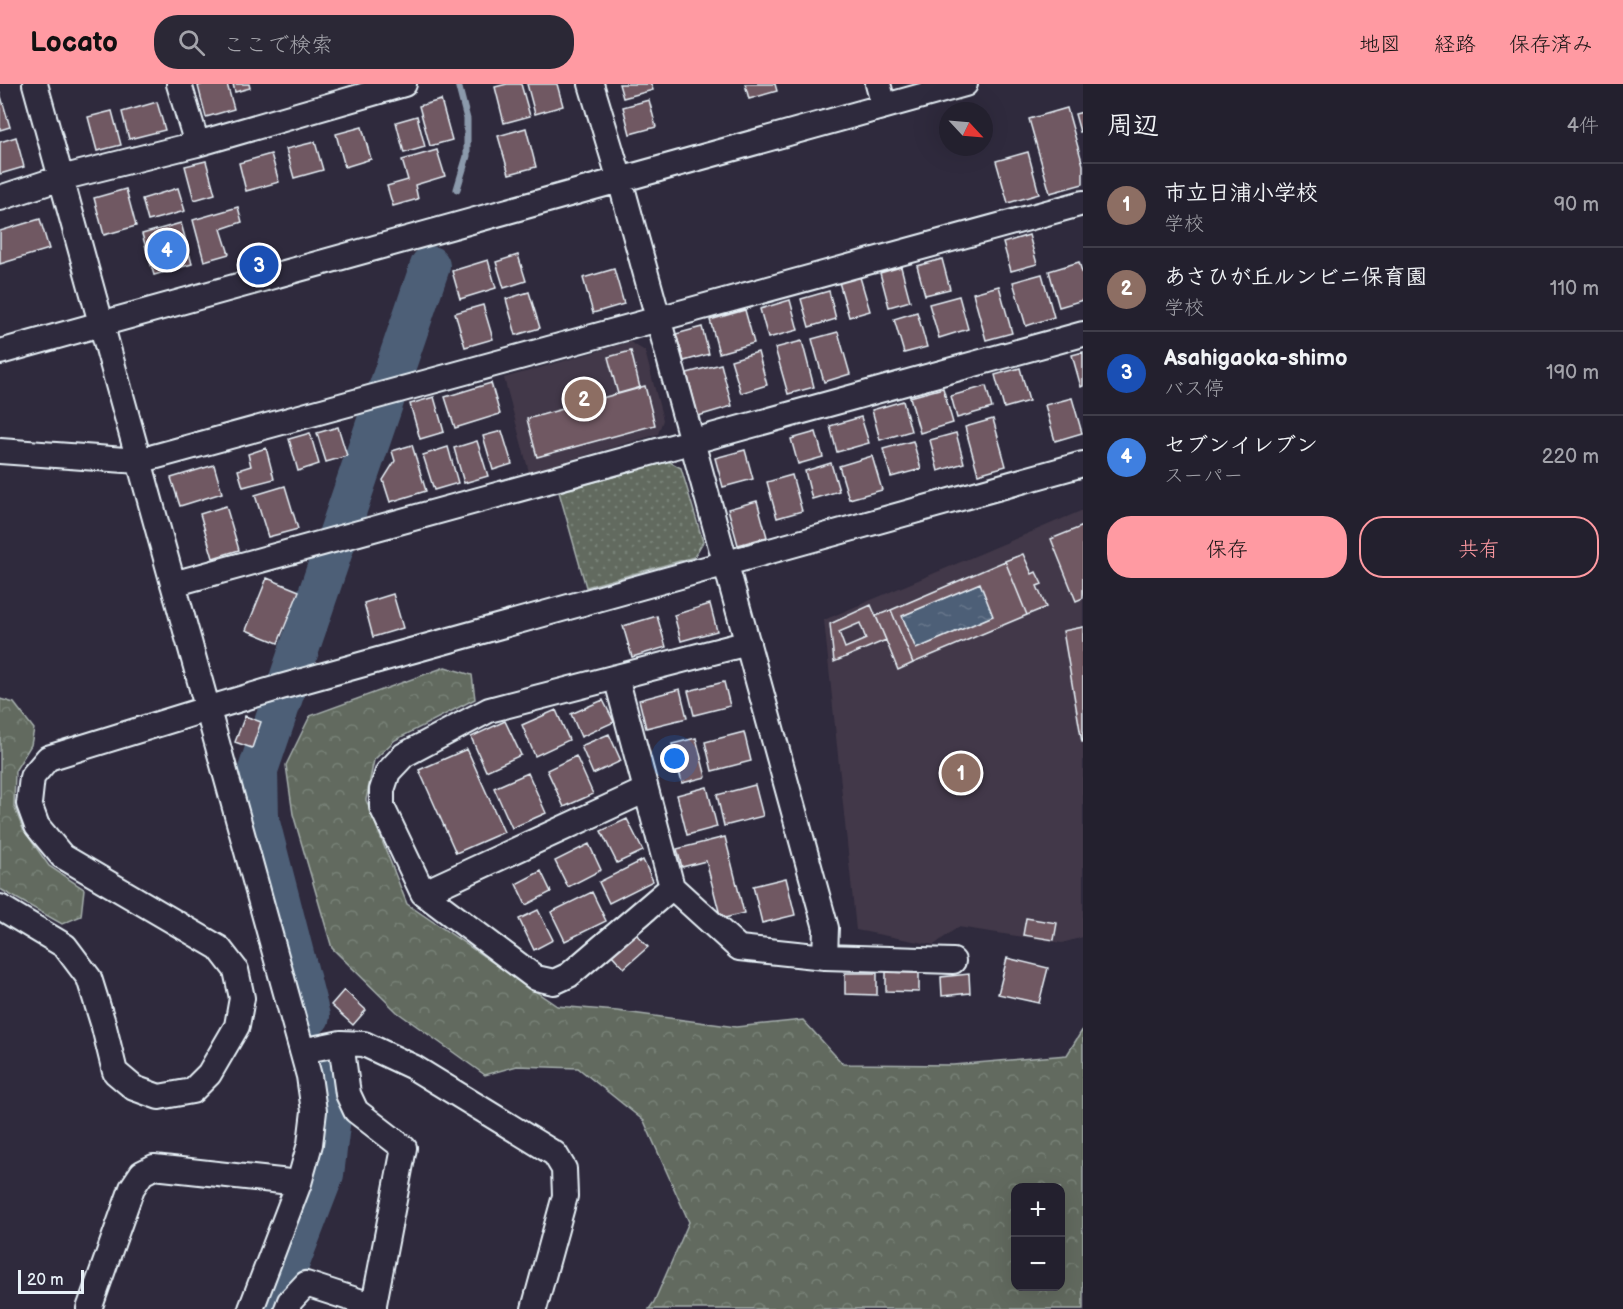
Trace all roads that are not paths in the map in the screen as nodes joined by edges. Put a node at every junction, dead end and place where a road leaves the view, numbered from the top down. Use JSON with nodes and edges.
{"nodes":[{"id":1,"x":35,"y":84,"type":"edge"},
{"id":2,"x":179,"y":84,"type":"edge"},
{"id":3,"x":404,"y":84,"type":"edge"},
{"id":4,"x":591,"y":84,"type":"edge"},
{"id":5,"x":964,"y":84,"type":"edge"},
{"id":6,"x":881,"y":95,"type":"edge"},
{"id":7,"x":197,"y":144,"type":"junction"},
{"id":8,"x":61,"y":178,"type":"junction"},
{"id":9,"x":620,"y":180,"type":"junction"},
{"id":10,"x":0,"y":198,"type":"edge"},
{"id":11,"x":1083,"y":203,"type":"edge"},
{"id":12,"x":659,"y":319,"type":"junction"},
{"id":13,"x":101,"y":323,"type":"junction"},
{"id":14,"x":1083,"y":334,"type":"edge"},
{"id":15,"x":0,"y":352,"type":"edge"},
{"id":16,"x":692,"y":441,"type":"junction"},
{"id":17,"x":0,"y":451,"type":"edge"},
{"id":18,"x":139,"y":460,"type":"junction"},
{"id":19,"x":1083,"y":464,"type":"edge"},
{"id":20,"x":725,"y":562,"type":"junction"},
{"id":21,"x":173,"y":584,"type":"junction"},
{"id":22,"x":747,"y":643,"type":"junction"},
{"id":23,"x":616,"y":677,"type":"junction"},
{"id":24,"x":207,"y":708,"type":"junction"},
{"id":25,"x":646,"y":790,"type":"junction"},
{"id":26,"x":672,"y":887,"type":"junction"},
{"id":27,"x":423,"y":892,"type":"junction"},
{"id":28,"x":0,"y":907,"type":"edge"},
{"id":29,"x":825,"y":957,"type":"junction"},
{"id":30,"x":953,"y":961,"type":"dead end"},
{"id":31,"x":341,"y":1043,"type":"junction"},
{"id":32,"x":302,"y":1051,"type":"junction"},
{"id":33,"x":299,"y":1183,"type":"junction"},
{"id":34,"x":374,"y":1307,"type":"edge"},
{"id":35,"x":89,"y":1309,"type":"edge"},
{"id":36,"x":252,"y":1309,"type":"edge"},
{"id":37,"x":287,"y":1309,"type":"edge"},
{"id":38,"x":534,"y":1309,"type":"edge"}],
"edges":[{"from":1,"to":8,"type":"street"},
{"from":2,"to":7,"type":"street"},
{"from":3,"to":7,"type":"street"},
{"from":4,"to":9,"type":"street"},
{"from":5,"to":6,"type":"street"},
{"from":6,"to":9,"type":"street"},
{"from":7,"to":8,"type":"street"},
{"from":8,"to":10,"type":"street"},
{"from":8,"to":13,"type":"street"},
{"from":9,"to":12,"type":"street"},
{"from":9,"to":13,"type":"street"},
{"from":11,"to":12,"type":"street"},
{"from":12,"to":16,"type":"street"},
{"from":12,"to":18,"type":"street"},
{"from":13,"to":15,"type":"street"},
{"from":13,"to":18,"type":"street"},
{"from":14,"to":16,"type":"street"},
{"from":16,"to":20,"type":"street"},
{"from":16,"to":21,"type":"street"},
{"from":17,"to":18,"type":"street"},
{"from":18,"to":21,"type":"street"},
{"from":19,"to":20,"type":"street"},
{"from":20,"to":22,"type":"street"},
{"from":20,"to":24,"type":"street"},
{"from":21,"to":24,"type":"street"},
{"from":22,"to":23,"type":"street"},
{"from":22,"to":29,"type":"street"},
{"from":23,"to":25,"type":"street"},
{"from":23,"to":27,"type":"street"},
{"from":24,"to":28,"type":"street"},
{"from":24,"to":32,"type":"street"},
{"from":25,"to":26,"type":"street"},
{"from":25,"to":27,"type":"street"},
{"from":26,"to":27,"type":"street"},
{"from":26,"to":29,"type":"street"},
{"from":29,"to":30,"type":"street"},
{"from":31,"to":32,"type":"street"},
{"from":31,"to":34,"type":"street"},
{"from":31,"to":38,"type":"street"},
{"from":32,"to":33,"type":"street"},
{"from":33,"to":35,"type":"street"},
{"from":33,"to":36,"type":"street"},
{"from":34,"to":37,"type":"street"}]}
